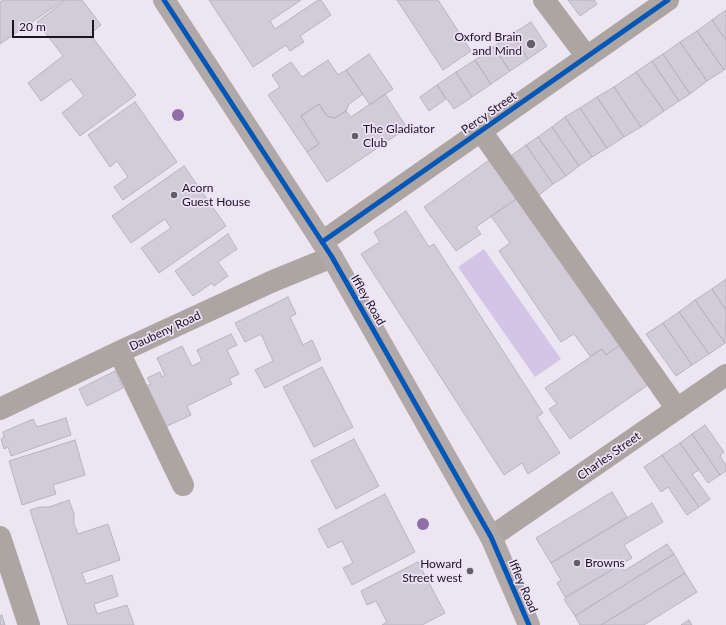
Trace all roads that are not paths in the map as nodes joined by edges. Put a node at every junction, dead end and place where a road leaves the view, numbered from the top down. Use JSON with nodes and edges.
{"nodes":[{"id":1,"x":164,"y":0,"type":"edge"},
{"id":2,"x":544,"y":0,"type":"edge"},
{"id":3,"x":668,"y":0,"type":"edge"},
{"id":4,"x":587,"y":57,"type":"junction"},
{"id":5,"x":481,"y":131,"type":"junction"},
{"id":6,"x":327,"y":250,"type":"junction"},
{"id":7,"x":119,"y":352,"type":"junction"},
{"id":8,"x":726,"y":375,"type":"edge"},
{"id":9,"x":0,"y":409,"type":"edge"},
{"id":10,"x":677,"y":409,"type":"junction"},
{"id":11,"x":183,"y":485,"type":"dead end"},
{"id":12,"x":0,"y":537,"type":"edge"},
{"id":13,"x":491,"y":537,"type":"junction"},
{"id":14,"x":29,"y":625,"type":"edge"},
{"id":15,"x":529,"y":625,"type":"edge"}],
"edges":[{"from":1,"to":6,"type":"main road","name":"Iffley Road"},
{"from":2,"to":4,"type":"street"},
{"from":3,"to":4,"type":"street","name":"Percy Street"},
{"from":4,"to":5,"type":"street","name":"Percy Street"},
{"from":5,"to":6,"type":"street","name":"Percy Street"},
{"from":5,"to":10,"type":"street"},
{"from":6,"to":7,"type":"street","name":"Daubeny Road"},
{"from":6,"to":13,"type":"main road","name":"Iffley Road"},
{"from":7,"to":9,"type":"street","name":"Daubeny Road"},
{"from":7,"to":11,"type":"street"},
{"from":8,"to":10,"type":"street","name":"Charles Street"},
{"from":10,"to":13,"type":"street","name":"Charles Street"},
{"from":12,"to":14,"type":"street"},
{"from":13,"to":15,"type":"main road","name":"Iffley Road"}]}
